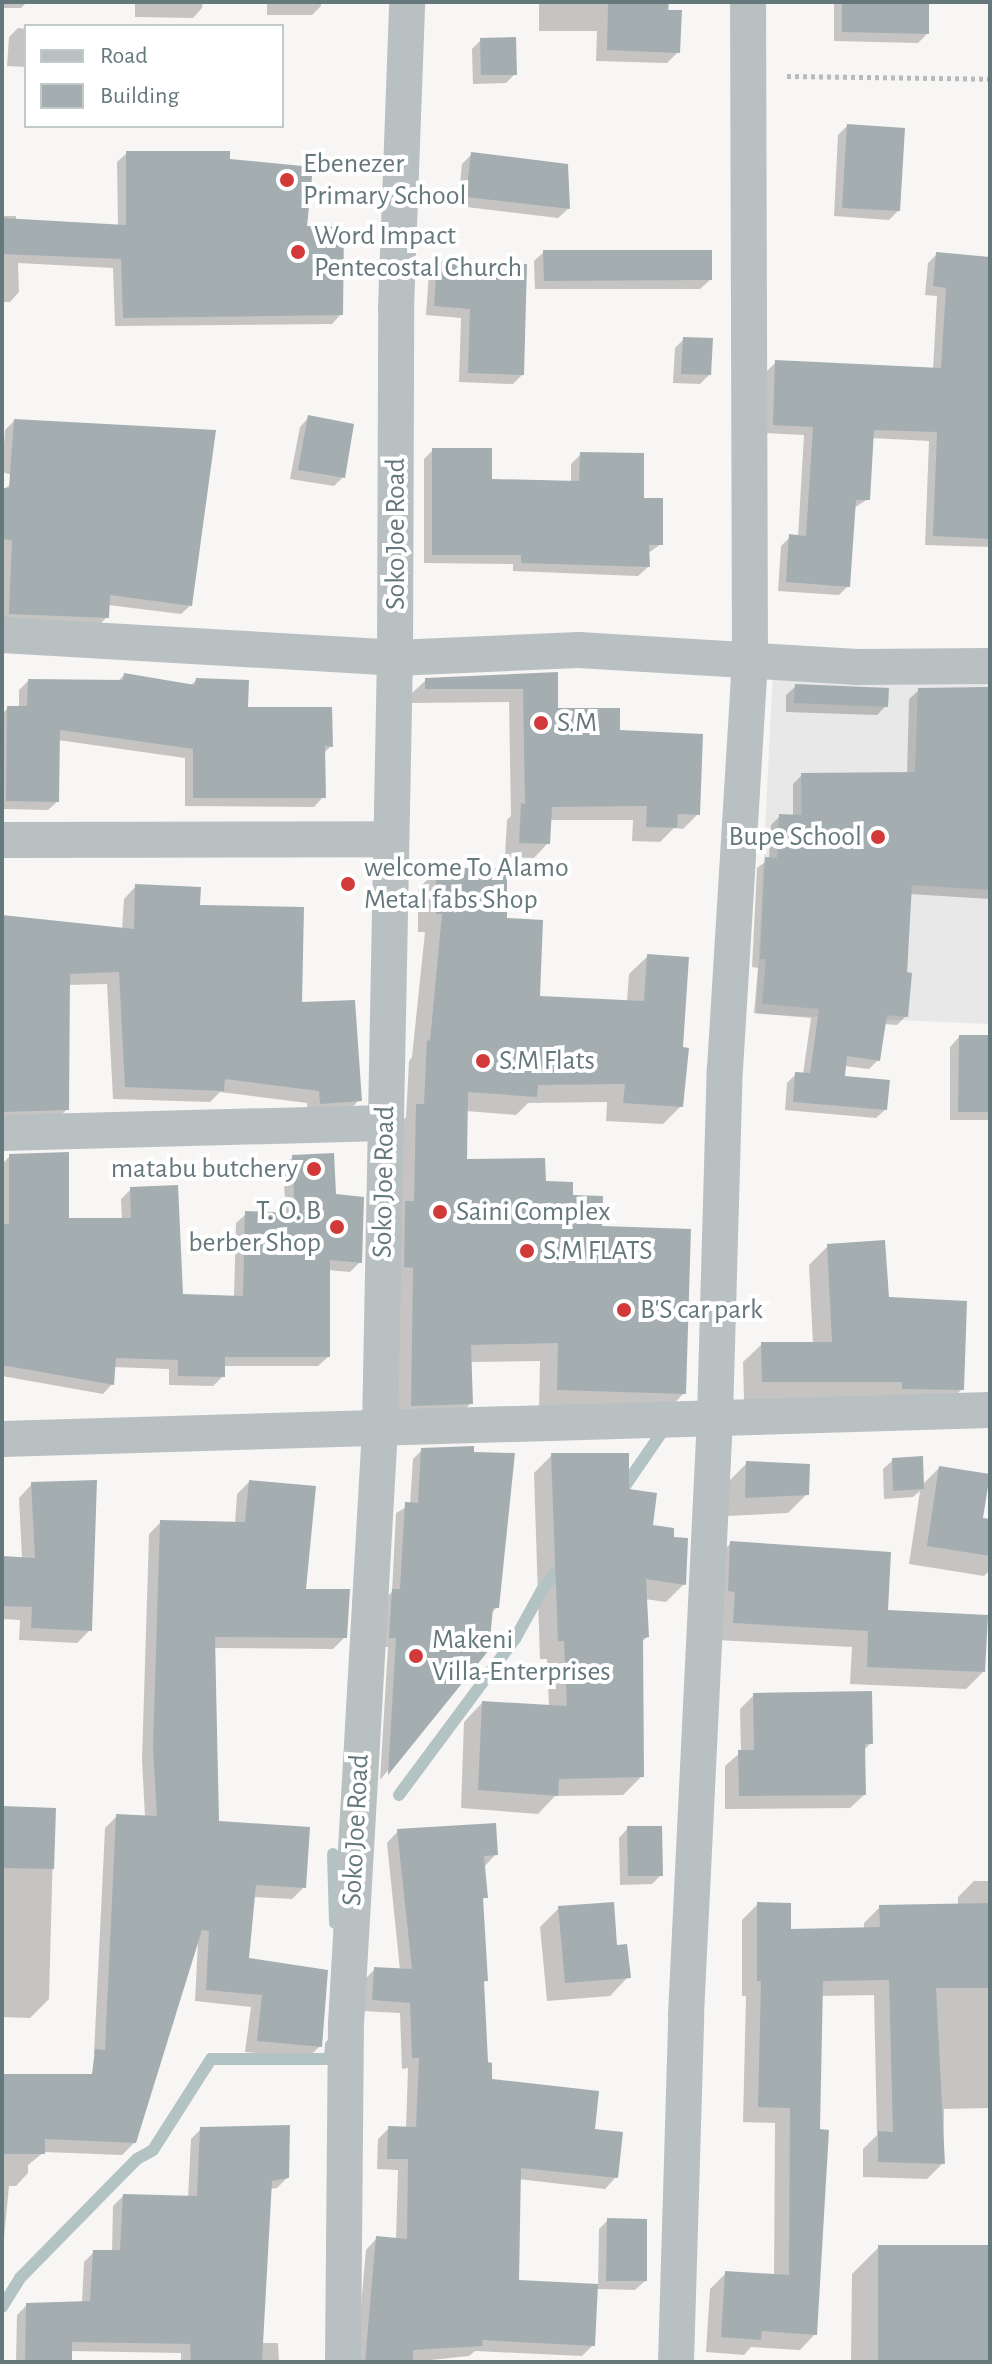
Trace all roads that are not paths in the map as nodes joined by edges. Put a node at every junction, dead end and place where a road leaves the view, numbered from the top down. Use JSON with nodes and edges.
{"nodes":[{"id":1,"x":407,"y":2,"type":"edge"},
{"id":2,"x":748,"y":2,"type":"edge"},
{"id":3,"x":2,"y":635,"type":"edge"},
{"id":4,"x":395,"y":658,"type":"junction"},
{"id":5,"x":750,"y":663,"type":"junction"},
{"id":6,"x":990,"y":666,"type":"edge"},
{"id":7,"x":390,"y":839,"type":"junction"},
{"id":8,"x":2,"y":840,"type":"edge"},
{"id":9,"x":385,"y":1123,"type":"junction"},
{"id":10,"x":2,"y":1133,"type":"edge"},
{"id":11,"x":990,"y":1410,"type":"edge"},
{"id":12,"x":715,"y":1417,"type":"junction"},
{"id":13,"x":380,"y":1429,"type":"junction"},
{"id":14,"x":2,"y":1439,"type":"edge"},
{"id":15,"x":343,"y":2362,"type":"edge"},
{"id":16,"x":676,"y":2362,"type":"edge"}],
"edges":[{"from":1,"to":4,"type":"street","name":"Soko Joe Road"},
{"from":2,"to":5,"type":"street"},
{"from":3,"to":4,"type":"street"},
{"from":4,"to":5,"type":"street"},
{"from":4,"to":7,"type":"street","name":"Soko Joe Road"},
{"from":5,"to":6,"type":"street"},
{"from":5,"to":12,"type":"street"},
{"from":7,"to":8,"type":"street"},
{"from":7,"to":9,"type":"street","name":"Soko Joe Road"},
{"from":9,"to":10,"type":"street"},
{"from":9,"to":13,"type":"street","name":"Soko Joe Road"},
{"from":11,"to":12,"type":"street"},
{"from":12,"to":13,"type":"street"},
{"from":12,"to":16,"type":"street"},
{"from":13,"to":14,"type":"street"},
{"from":13,"to":15,"type":"street","name":"Soko Joe Road"}]}
